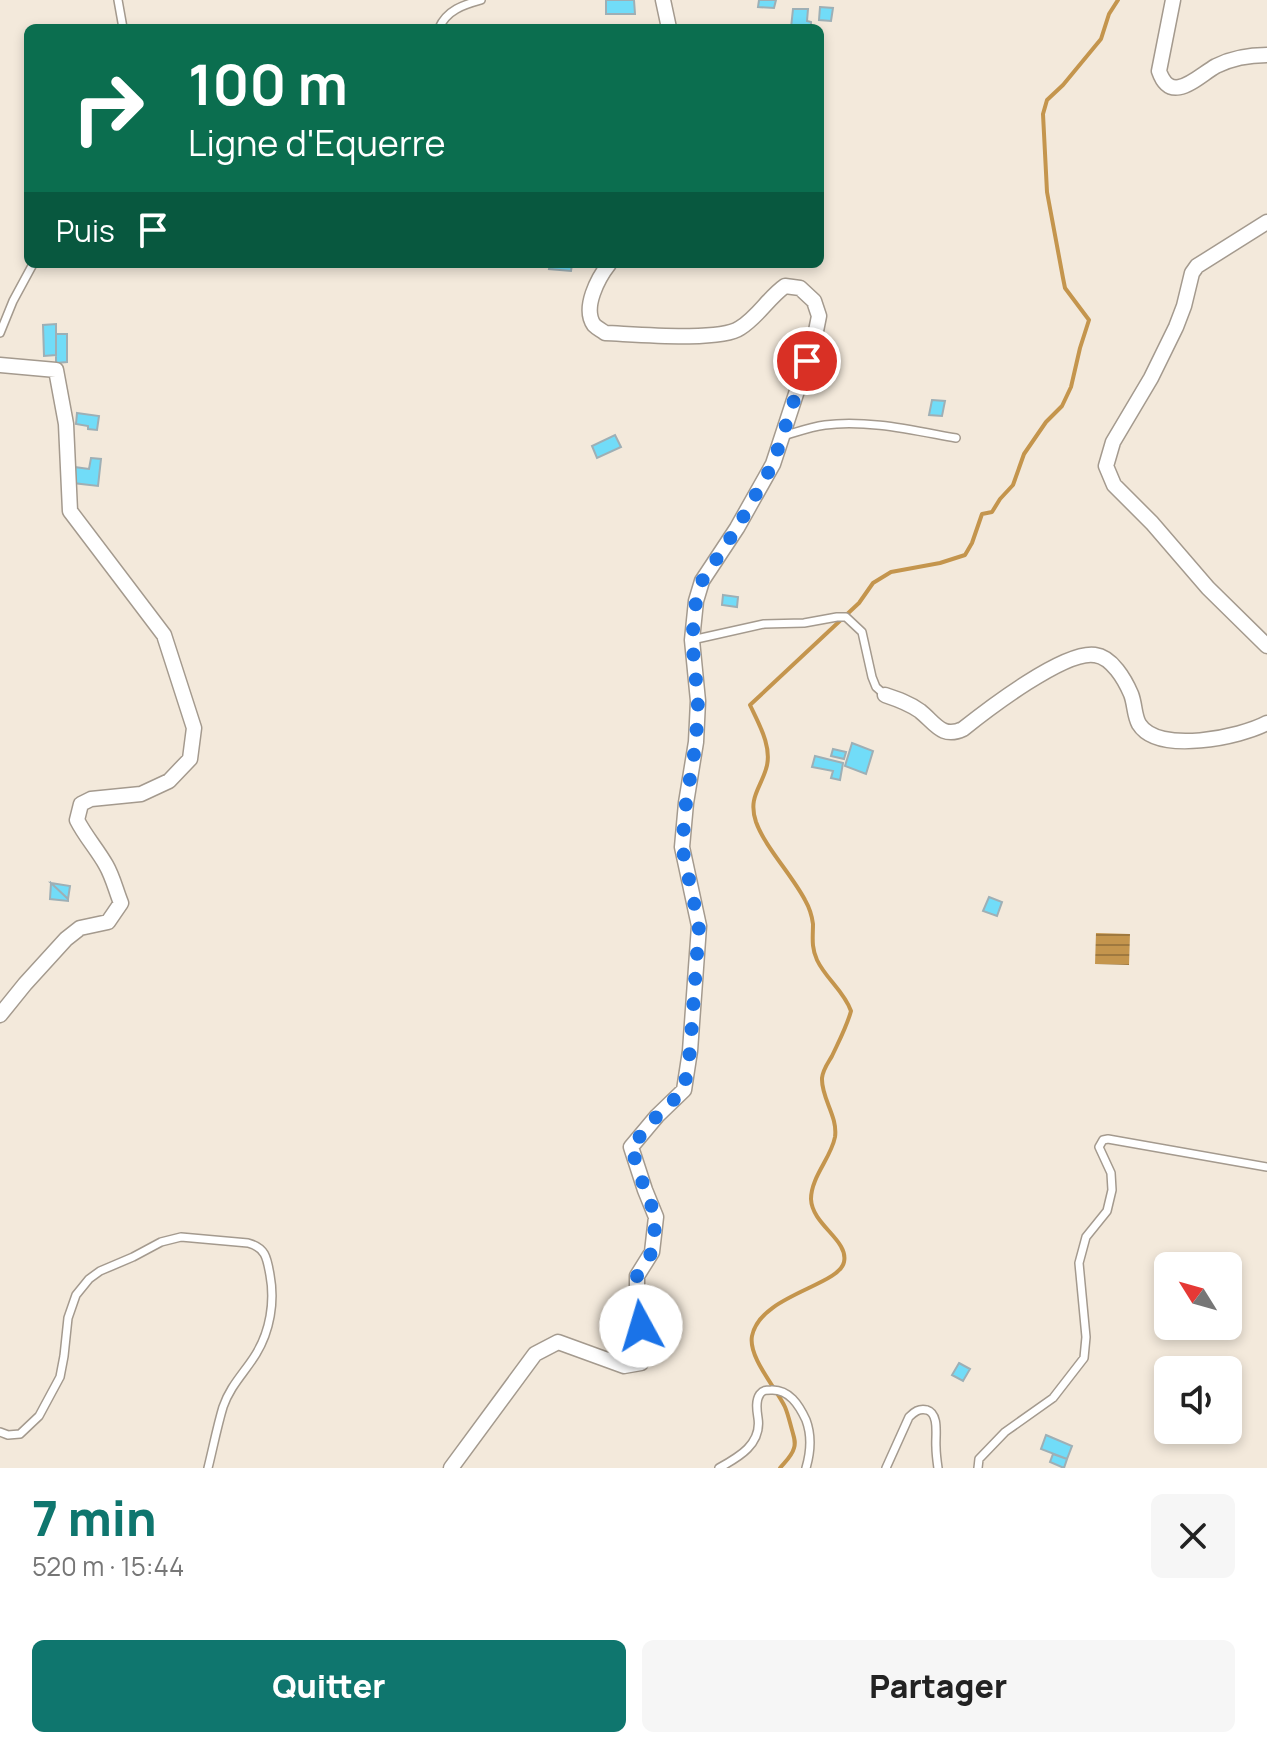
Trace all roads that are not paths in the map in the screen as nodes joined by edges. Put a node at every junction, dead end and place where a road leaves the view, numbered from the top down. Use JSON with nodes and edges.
{"nodes":[{"id":1,"x":118,"y":0,"type":"edge"},
{"id":2,"x":663,"y":0,"type":"edge"},
{"id":3,"x":1173,"y":0,"type":"edge"},
{"id":4,"x":485,"y":1,"type":"edge"},
{"id":5,"x":122,"y":24,"type":"edge"},
{"id":6,"x":441,"y":24,"type":"edge"},
{"id":7,"x":668,"y":24,"type":"edge"},
{"id":8,"x":1267,"y":55,"type":"edge"},
{"id":9,"x":1267,"y":222,"type":"edge"},
{"id":10,"x":31,"y":268,"type":"edge"},
{"id":11,"x":606,"y":268,"type":"edge"},
{"id":12,"x":0,"y":333,"type":"edge"},
{"id":13,"x":0,"y":365,"type":"edge"},
{"id":14,"x":783,"y":436,"type":"junction"},
{"id":15,"x":956,"y":438,"type":"dead end"},
{"id":16,"x":692,"y":640,"type":"junction"},
{"id":17,"x":1267,"y":646,"type":"edge"},
{"id":18,"x":885,"y":695,"type":"joint"},
{"id":19,"x":1267,"y":723,"type":"edge"},
{"id":20,"x":0,"y":1015,"type":"edge"},
{"id":21,"x":1267,"y":1167,"type":"edge"},
{"id":22,"x":0,"y":1432,"type":"edge"},
{"id":23,"x":208,"y":1468,"type":"edge"},
{"id":24,"x":451,"y":1468,"type":"edge"},
{"id":25,"x":719,"y":1468,"type":"edge"},
{"id":26,"x":806,"y":1468,"type":"edge"},
{"id":27,"x":886,"y":1468,"type":"edge"},
{"id":28,"x":938,"y":1468,"type":"edge"},
{"id":29,"x":978,"y":1468,"type":"edge"}],
"edges":[{"from":1,"to":5,"type":"lane"},
{"from":2,"to":7,"type":"street"},
{"from":3,"to":8,"type":"street"},
{"from":4,"to":6,"type":"lane"},
{"from":9,"to":17,"type":"street"},
{"from":10,"to":12,"type":"lane"},
{"from":11,"to":14,"type":"street"},
{"from":13,"to":20,"type":"street"},
{"from":14,"to":15,"type":"lane"},
{"from":14,"to":16,"type":"street"},
{"from":16,"to":18,"type":"lane"},
{"from":16,"to":24,"type":"street"},
{"from":18,"to":19,"type":"street"},
{"from":21,"to":29,"type":"lane"},
{"from":22,"to":23,"type":"lane"},
{"from":25,"to":26,"type":"lane"},
{"from":27,"to":28,"type":"lane"}]}
